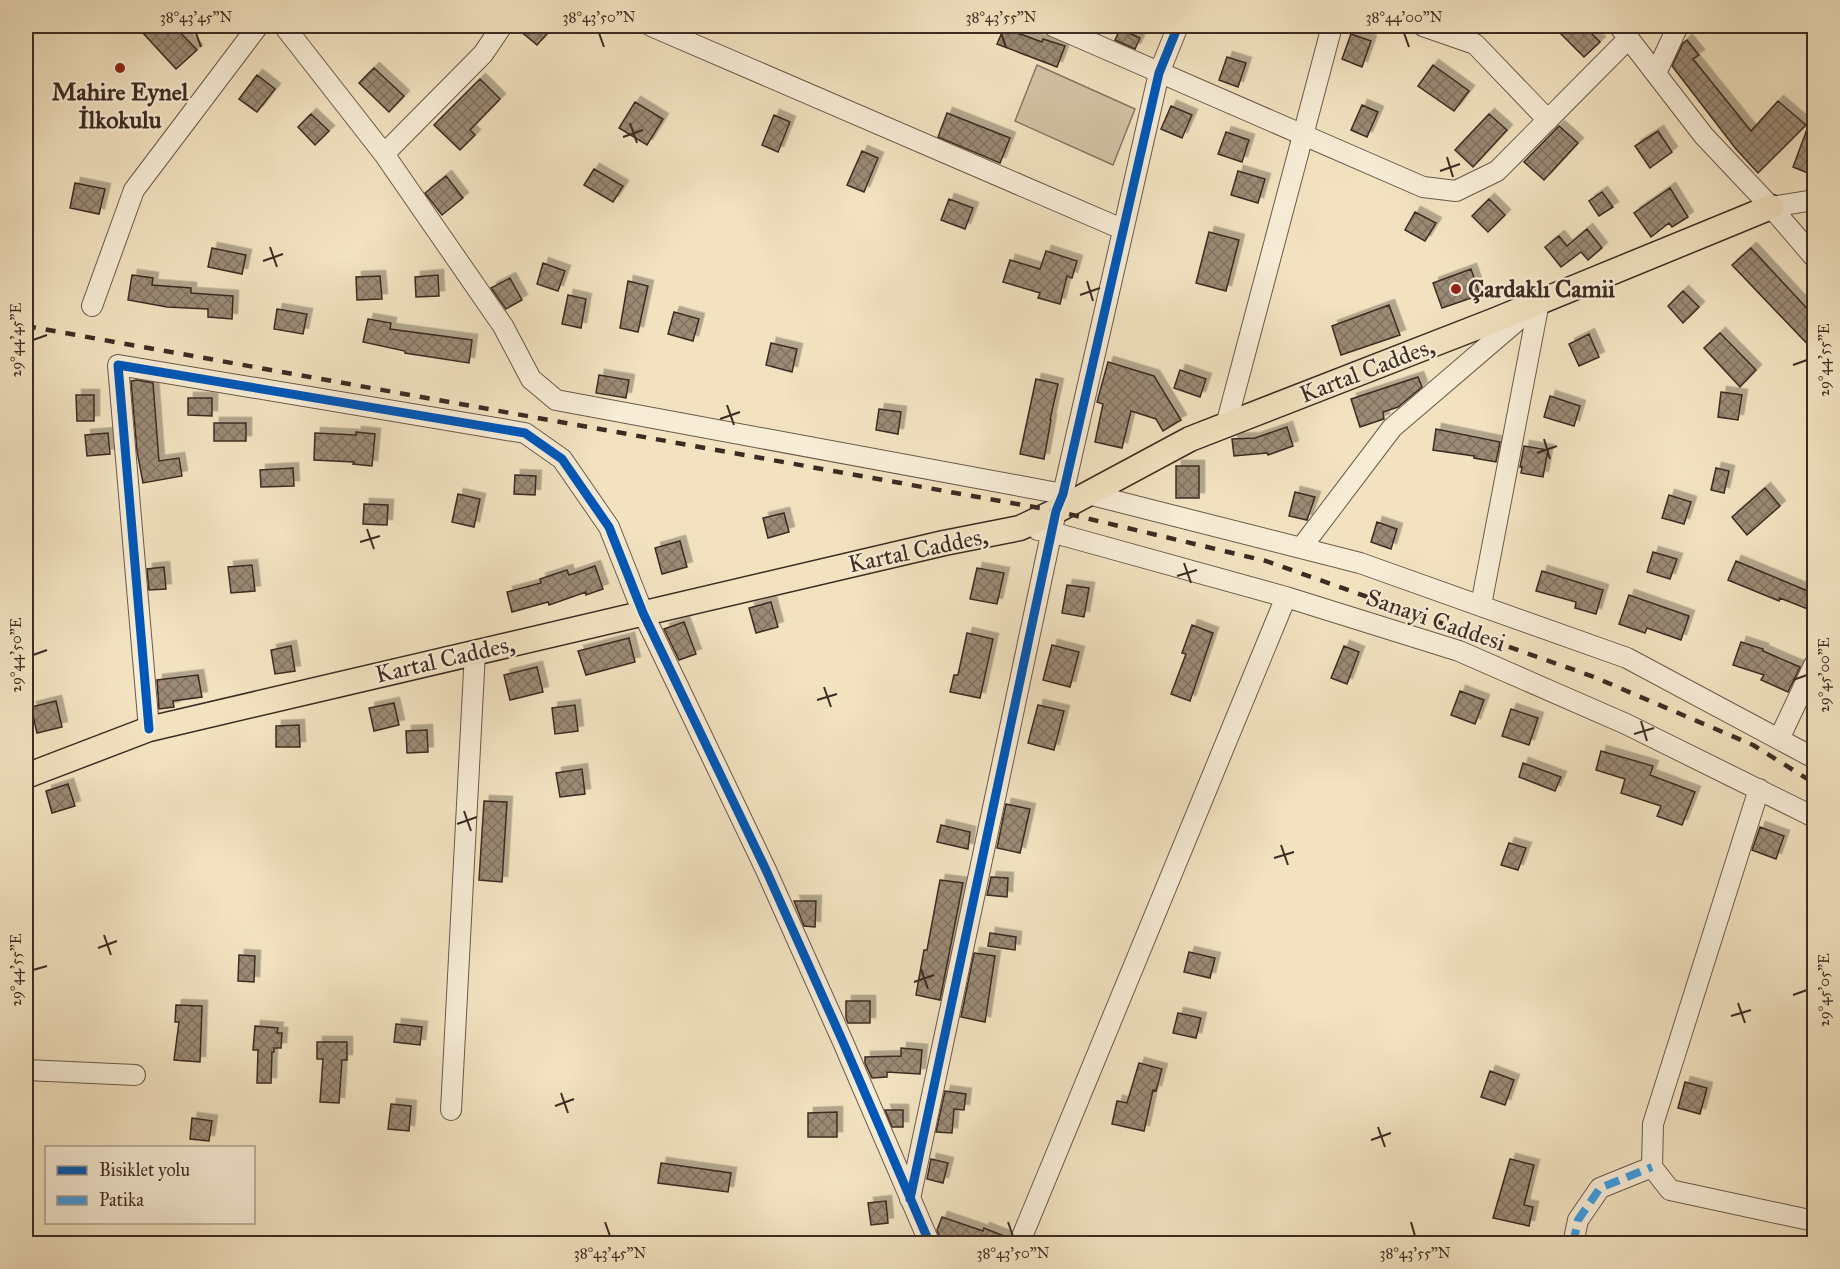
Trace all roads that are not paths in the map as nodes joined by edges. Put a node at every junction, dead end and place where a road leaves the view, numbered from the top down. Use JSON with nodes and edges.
{"nodes":[{"id":1,"x":258,"y":26,"type":"edge"},
{"id":2,"x":284,"y":26,"type":"edge"},
{"id":3,"x":502,"y":26,"type":"edge"},
{"id":4,"x":651,"y":26,"type":"edge"},
{"id":5,"x":1053,"y":26,"type":"edge"},
{"id":6,"x":1178,"y":26,"type":"edge"},
{"id":7,"x":1332,"y":26,"type":"edge"},
{"id":8,"x":1423,"y":26,"type":"edge"},
{"id":9,"x":1678,"y":26,"type":"edge"},
{"id":10,"x":1624,"y":32,"type":"edge"},
{"id":11,"x":1159,"y":72,"type":"junction"},
{"id":12,"x":1656,"y":73,"type":"junction"},
{"id":13,"x":1548,"y":120,"type":"junction"},
{"id":14,"x":1303,"y":134,"type":"junction"},
{"id":15,"x":384,"y":154,"type":"junction"},
{"id":16,"x":1815,"y":200,"type":"edge"},
{"id":17,"x":1772,"y":207,"type":"junction"},
{"id":18,"x":1122,"y":229,"type":"junction"},
{"id":19,"x":1815,"y":257,"type":"edge"},
{"id":20,"x":1539,"y":302,"type":"junction"},
{"id":21,"x":92,"y":306,"type":"dead end"},
{"id":22,"x":1226,"y":425,"type":"junction"},
{"id":23,"x":1088,"y":494,"type":"junction"},
{"id":24,"x":1057,"y":512,"type":"junction"},
{"id":25,"x":1301,"y":548,"type":"junction"},
{"id":26,"x":1286,"y":597,"type":"junction"},
{"id":27,"x":1481,"y":605,"type":"junction"},
{"id":28,"x":643,"y":613,"type":"junction"},
{"id":29,"x":475,"y":652,"type":"junction"},
{"id":30,"x":1815,"y":665,"type":"edge"},
{"id":31,"x":149,"y":729,"type":"junction"},
{"id":32,"x":1779,"y":739,"type":"junction"},
{"id":33,"x":1815,"y":758,"type":"edge"},
{"id":34,"x":26,"y":776,"type":"edge"},
{"id":35,"x":1759,"y":789,"type":"junction"},
{"id":36,"x":1815,"y":817,"type":"edge"},
{"id":37,"x":26,"y":1070,"type":"edge"},
{"id":38,"x":135,"y":1075,"type":"dead end"},
{"id":39,"x":451,"y":1110,"type":"dead end"},
{"id":40,"x":1652,"y":1167,"type":"junction"},
{"id":41,"x":910,"y":1199,"type":"junction"},
{"id":42,"x":1815,"y":1221,"type":"edge"},
{"id":43,"x":930,"y":1244,"type":"edge"},
{"id":44,"x":1019,"y":1244,"type":"edge"},
{"id":45,"x":1573,"y":1244,"type":"edge"}],
"edges":[{"from":1,"to":21,"type":"street"},
{"from":2,"to":15,"type":"street","name":"Sanayi Caddesi"},
{"from":3,"to":15,"type":"street"},
{"from":4,"to":18,"type":"street"},
{"from":5,"to":11,"type":"street"},
{"from":6,"to":11,"type":"street"},
{"from":7,"to":14,"type":"street"},
{"from":8,"to":13,"type":"street"},
{"from":9,"to":12,"type":"street"},
{"from":10,"to":12,"type":"street"},
{"from":10,"to":13,"type":"street"},
{"from":11,"to":14,"type":"street"},
{"from":11,"to":18,"type":"street"},
{"from":12,"to":17,"type":"street"},
{"from":13,"to":14,"type":"street"},
{"from":14,"to":22,"type":"street"},
{"from":15,"to":24,"type":"street","name":"Sanayi Caddesi"},
{"from":16,"to":17,"type":"street"},
{"from":17,"to":19,"type":"street"},
{"from":17,"to":20,"type":"main road","name":"Kartal Caddes,"},
{"from":18,"to":24,"type":"street"},
{"from":20,"to":22,"type":"main road","name":"Kartal Caddes,"},
{"from":20,"to":25,"type":"street"},
{"from":20,"to":27,"type":"street"},
{"from":22,"to":23,"type":"main road","name":"Kartal Caddes,"},
{"from":23,"to":24,"type":"main road","name":"Kartal Caddes,"},
{"from":23,"to":25,"type":"street"},
{"from":24,"to":26,"type":"street","name":"Sanayi Caddesi"},
{"from":24,"to":28,"type":"main road","name":"Kartal Caddes,"},
{"from":24,"to":41,"type":"street"},
{"from":25,"to":27,"type":"street"},
{"from":26,"to":35,"type":"street","name":"Sanayi Caddesi"},
{"from":26,"to":44,"type":"street"},
{"from":27,"to":32,"type":"street"},
{"from":28,"to":29,"type":"main road","name":"Kartal Caddes,"},
{"from":28,"to":31,"type":"street"},
{"from":28,"to":41,"type":"street"},
{"from":29,"to":31,"type":"main road","name":"Kartal Caddes,"},
{"from":29,"to":39,"type":"street"},
{"from":30,"to":32,"type":"street"},
{"from":31,"to":34,"type":"main road","name":"Kartal Caddes,"},
{"from":32,"to":33,"type":"street"},
{"from":35,"to":36,"type":"street","name":"Sanayi Caddesi"},
{"from":35,"to":40,"type":"street"},
{"from":37,"to":38,"type":"street"},
{"from":40,"to":42,"type":"street"},
{"from":40,"to":45,"type":"street"},
{"from":41,"to":43,"type":"street"}]}
